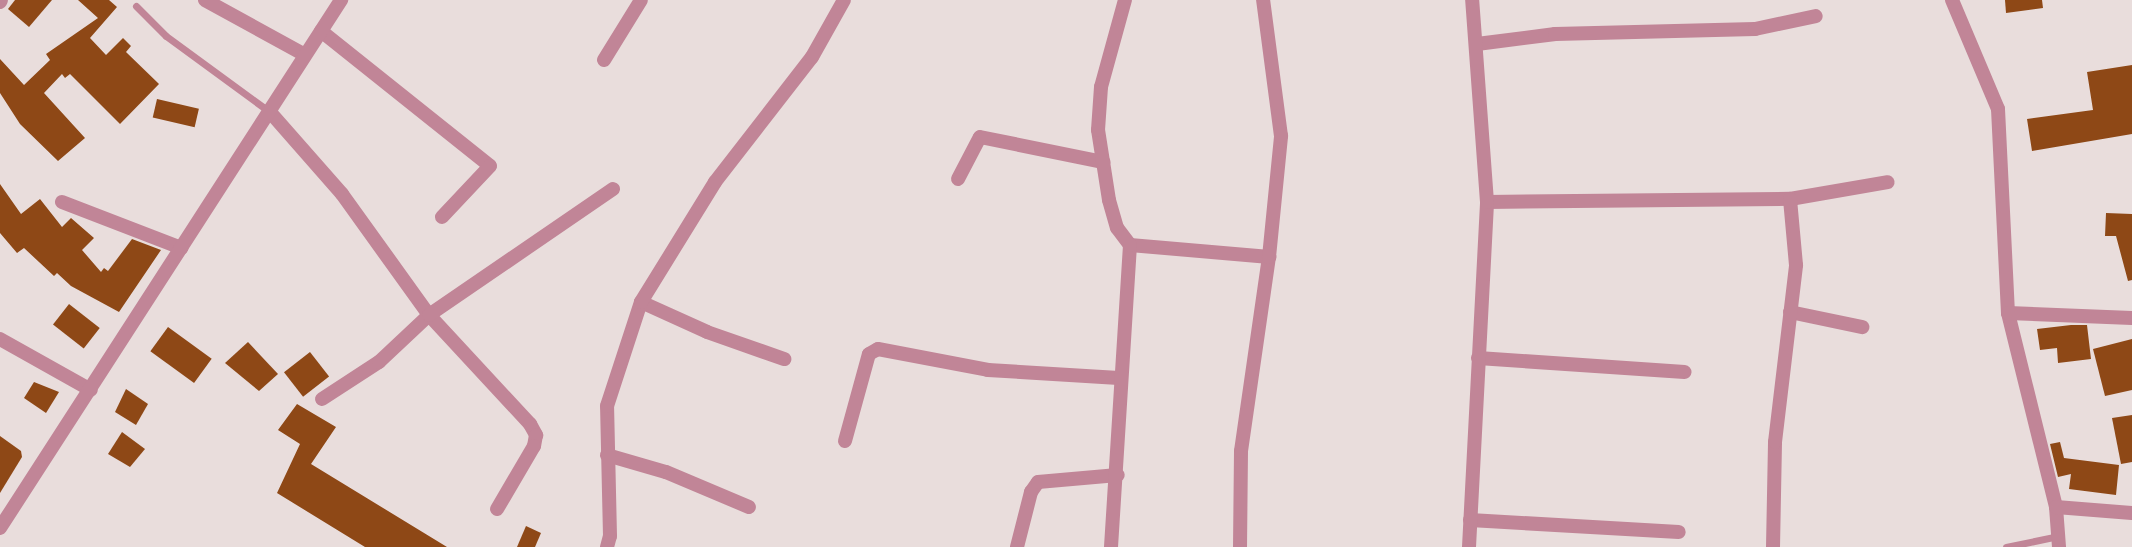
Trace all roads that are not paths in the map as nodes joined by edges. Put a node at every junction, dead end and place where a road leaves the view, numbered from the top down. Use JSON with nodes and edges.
{"nodes":[{"id":1,"x":205,"y":0,"type":"edge"},
{"id":2,"x":341,"y":0,"type":"edge"},
{"id":3,"x":641,"y":0,"type":"edge"},
{"id":4,"x":844,"y":0,"type":"edge"},
{"id":5,"x":1125,"y":0,"type":"edge"},
{"id":6,"x":1263,"y":0,"type":"edge"},
{"id":7,"x":1472,"y":0,"type":"edge"},
{"id":8,"x":1952,"y":0,"type":"edge"},
{"id":9,"x":136,"y":6,"type":"dead end"},
{"id":10,"x":1816,"y":16,"type":"dead end"},
{"id":11,"x":321,"y":31,"type":"junction"},
{"id":12,"x":1477,"y":44,"type":"junction"},
{"id":13,"x":305,"y":55,"type":"junction"},
{"id":14,"x":604,"y":60,"type":"dead end"},
{"id":15,"x":270,"y":112,"type":"junction"},
{"id":16,"x":1103,"y":162,"type":"junction"},
{"id":17,"x":958,"y":179,"type":"dead end"},
{"id":18,"x":1888,"y":182,"type":"dead end"},
{"id":19,"x":613,"y":189,"type":"dead end"},
{"id":20,"x":1790,"y":199,"type":"junction"},
{"id":21,"x":62,"y":202,"type":"dead end"},
{"id":22,"x":1487,"y":202,"type":"junction"},
{"id":23,"x":442,"y":217,"type":"dead end"},
{"id":24,"x":1130,"y":245,"type":"junction"},
{"id":25,"x":181,"y":248,"type":"junction"},
{"id":26,"x":1269,"y":257,"type":"junction"},
{"id":27,"x":641,"y":302,"type":"junction"},
{"id":28,"x":1790,"y":312,"type":"junction"},
{"id":29,"x":2008,"y":313,"type":"junction"},
{"id":30,"x":429,"y":315,"type":"junction"},
{"id":31,"x":2132,"y":318,"type":"edge"},
{"id":32,"x":1862,"y":327,"type":"dead end"},
{"id":33,"x":0,"y":339,"type":"edge"},
{"id":34,"x":1478,"y":358,"type":"junction"},
{"id":35,"x":784,"y":359,"type":"dead end"},
{"id":36,"x":1685,"y":372,"type":"dead end"},
{"id":37,"x":1119,"y":378,"type":"junction"},
{"id":38,"x":91,"y":390,"type":"junction"},
{"id":39,"x":322,"y":399,"type":"dead end"},
{"id":40,"x":845,"y":441,"type":"dead end"},
{"id":41,"x":608,"y":455,"type":"junction"},
{"id":42,"x":1118,"y":475,"type":"junction"},
{"id":43,"x":748,"y":507,"type":"dead end"},
{"id":44,"x":2056,"y":507,"type":"junction"},
{"id":45,"x":497,"y":509,"type":"dead end"},
{"id":46,"x":2132,"y":513,"type":"edge"},
{"id":47,"x":1470,"y":520,"type":"junction"},
{"id":48,"x":0,"y":528,"type":"edge"},
{"id":49,"x":1679,"y":532,"type":"dead end"},
{"id":50,"x":2059,"y":542,"type":"edge"},
{"id":51,"x":607,"y":547,"type":"edge"},
{"id":52,"x":1017,"y":547,"type":"edge"},
{"id":53,"x":1111,"y":547,"type":"edge"},
{"id":54,"x":1240,"y":547,"type":"edge"},
{"id":55,"x":1469,"y":547,"type":"edge"},
{"id":56,"x":1773,"y":547,"type":"edge"},
{"id":57,"x":2006,"y":547,"type":"edge"}],
"edges":[{"from":1,"to":13,"type":"street"},
{"from":2,"to":11,"type":"street"},
{"from":3,"to":14,"type":"street"},
{"from":4,"to":27,"type":"street"},
{"from":5,"to":16,"type":"street"},
{"from":6,"to":26,"type":"street"},
{"from":7,"to":12,"type":"street"},
{"from":8,"to":29,"type":"street"},
{"from":9,"to":15,"type":"lane"},
{"from":10,"to":12,"type":"street"},
{"from":11,"to":13,"type":"street"},
{"from":11,"to":23,"type":"street"},
{"from":12,"to":22,"type":"street"},
{"from":13,"to":15,"type":"street"},
{"from":15,"to":25,"type":"street"},
{"from":15,"to":30,"type":"street"},
{"from":16,"to":17,"type":"street"},
{"from":16,"to":24,"type":"street"},
{"from":18,"to":20,"type":"street"},
{"from":19,"to":30,"type":"street"},
{"from":20,"to":22,"type":"street"},
{"from":20,"to":28,"type":"street"},
{"from":21,"to":25,"type":"street"},
{"from":22,"to":34,"type":"street"},
{"from":24,"to":26,"type":"street"},
{"from":24,"to":37,"type":"street"},
{"from":25,"to":38,"type":"street"},
{"from":26,"to":54,"type":"street"},
{"from":27,"to":35,"type":"street"},
{"from":27,"to":41,"type":"street"},
{"from":28,"to":32,"type":"street"},
{"from":28,"to":56,"type":"street"},
{"from":29,"to":31,"type":"street"},
{"from":29,"to":44,"type":"street"},
{"from":30,"to":39,"type":"street"},
{"from":30,"to":45,"type":"street"},
{"from":33,"to":38,"type":"street"},
{"from":34,"to":36,"type":"street"},
{"from":34,"to":47,"type":"street"},
{"from":37,"to":40,"type":"street"},
{"from":37,"to":42,"type":"street"},
{"from":38,"to":48,"type":"street"},
{"from":41,"to":43,"type":"street"},
{"from":41,"to":51,"type":"street"},
{"from":42,"to":52,"type":"street"},
{"from":42,"to":53,"type":"street"},
{"from":44,"to":46,"type":"street"},
{"from":44,"to":50,"type":"street"},
{"from":47,"to":49,"type":"street"},
{"from":47,"to":55,"type":"street"},
{"from":50,"to":57,"type":"lane"}]}
